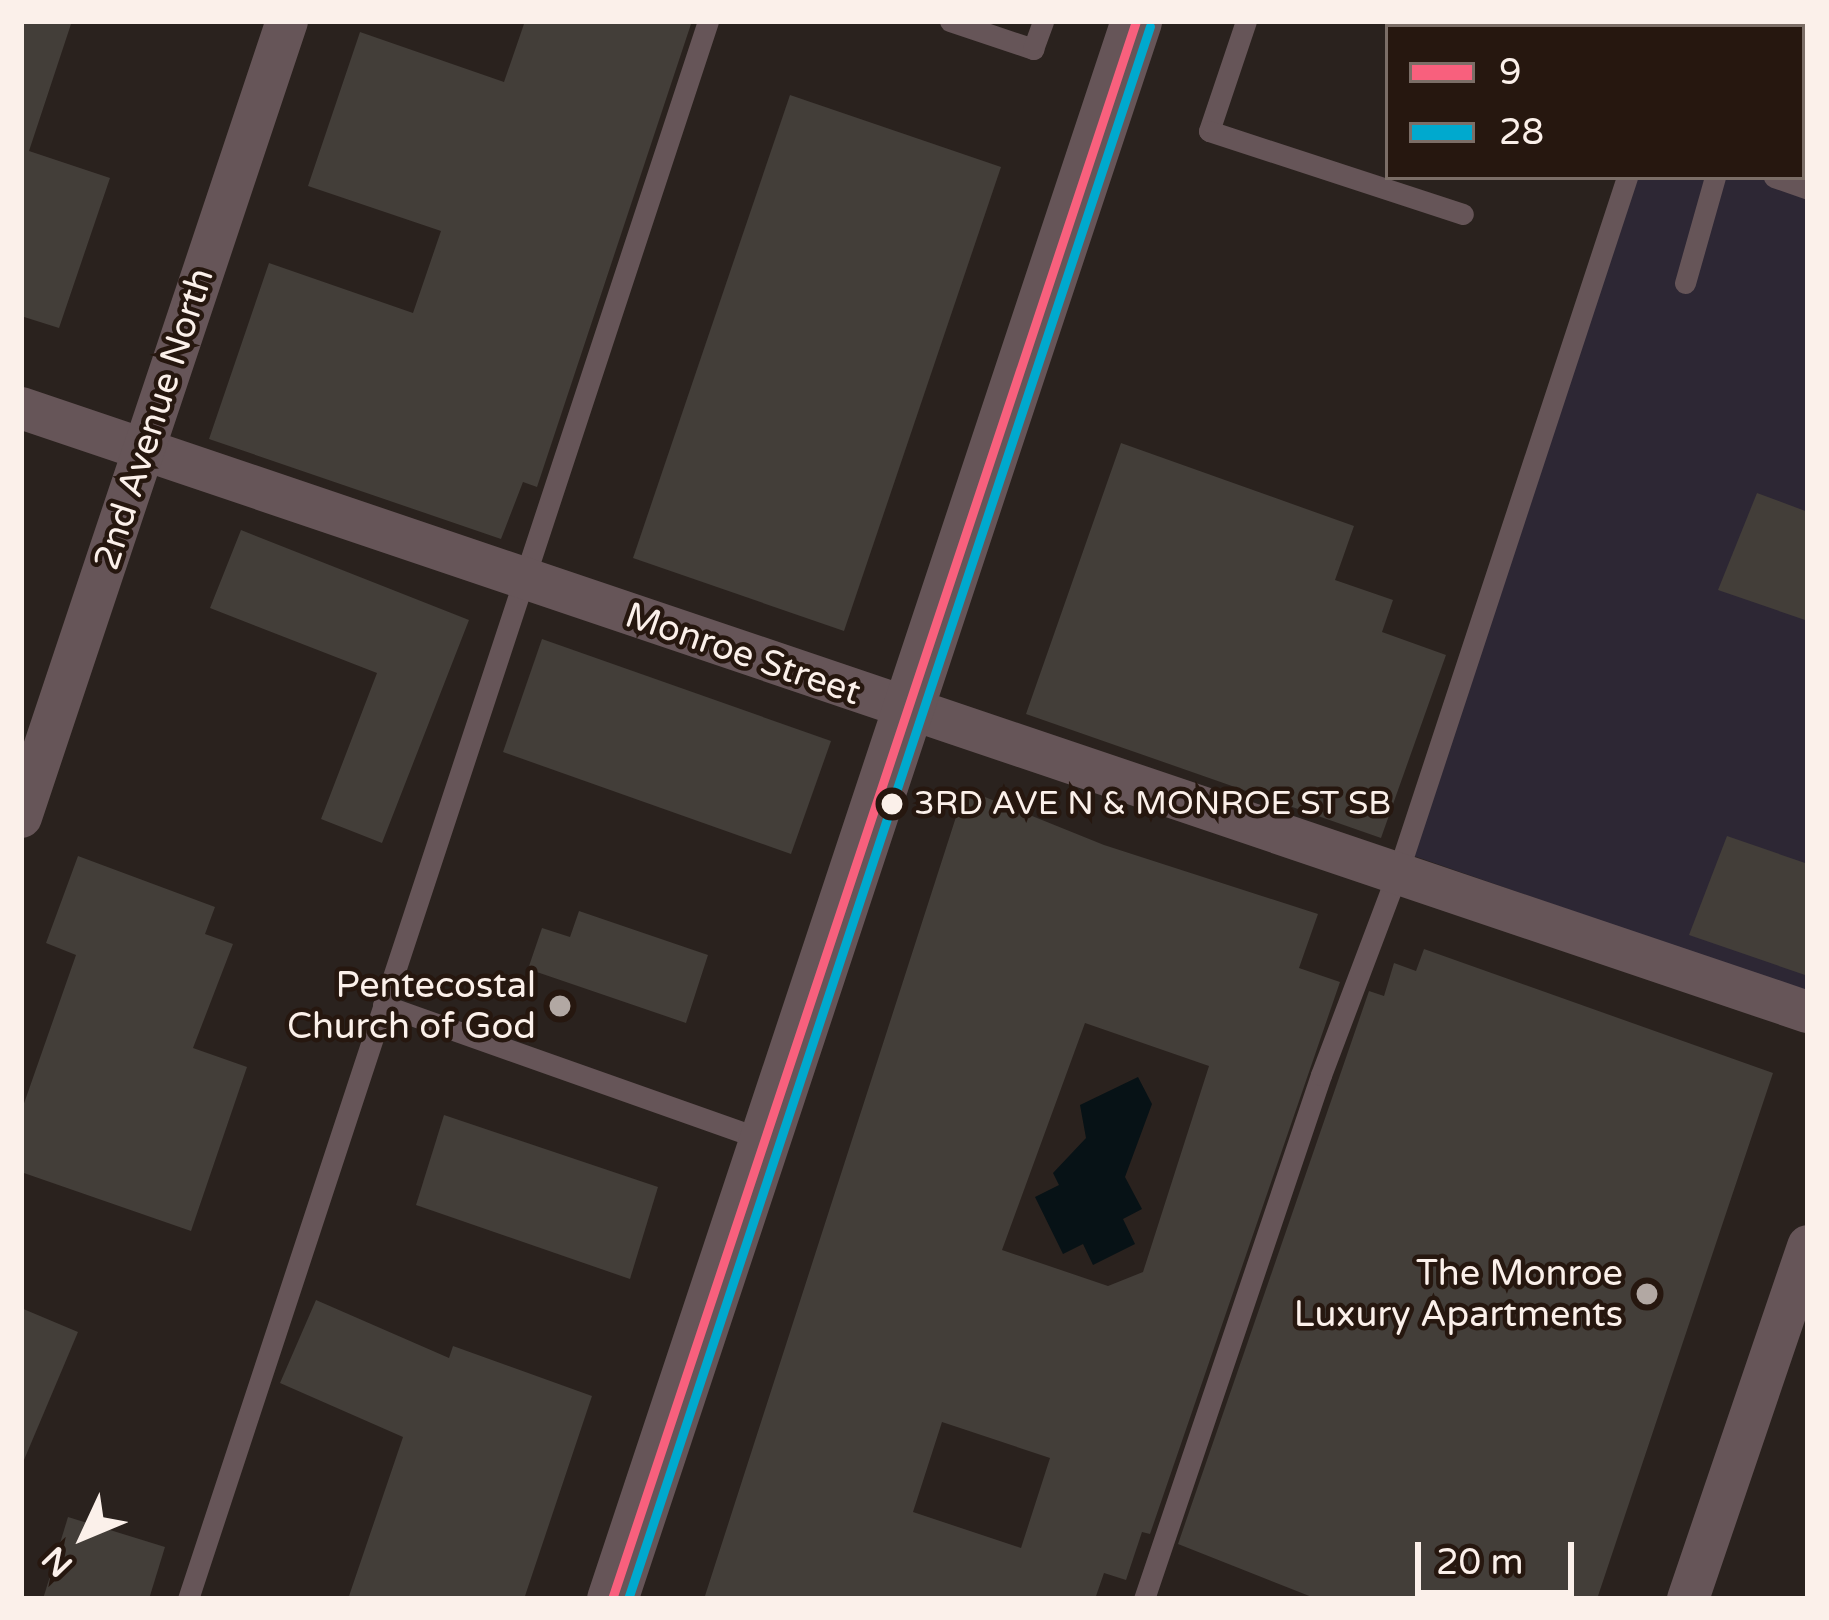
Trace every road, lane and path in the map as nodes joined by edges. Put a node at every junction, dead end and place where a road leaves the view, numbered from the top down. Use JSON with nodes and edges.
{"nodes":[{"id":1,"x":287,"y":21,"type":"edge"},
{"id":2,"x":708,"y":21,"type":"edge"},
{"id":3,"x":950,"y":21,"type":"edge"},
{"id":4,"x":1042,"y":21,"type":"edge"},
{"id":5,"x":1136,"y":21,"type":"edge"},
{"id":6,"x":1246,"y":21,"type":"edge"},
{"id":7,"x":1626,"y":180,"type":"edge"},
{"id":8,"x":1714,"y":180,"type":"edge"},
{"id":9,"x":1463,"y":214,"type":"dead end"},
{"id":10,"x":1685,"y":283,"type":"dead end"},
{"id":11,"x":21,"y":408,"type":"edge"},
{"id":12,"x":145,"y":449,"type":"junction"},
{"id":13,"x":521,"y":578,"type":"junction"},
{"id":14,"x":908,"y":710,"type":"junction"},
{"id":15,"x":21,"y":817,"type":"edge"},
{"id":16,"x":1399,"y":869,"type":"junction"},
{"id":17,"x":383,"y":1006,"type":"junction"},
{"id":18,"x":1808,"y":1012,"type":"edge"},
{"id":19,"x":765,"y":1140,"type":"junction"},
{"id":20,"x":1808,"y":1246,"type":"edge"},
{"id":21,"x":188,"y":1599,"type":"edge"},
{"id":22,"x":612,"y":1599,"type":"edge"},
{"id":23,"x":1144,"y":1599,"type":"edge"},
{"id":24,"x":1688,"y":1599,"type":"edge"}],
"edges":[{"from":1,"to":12,"type":"street","name":"2nd Avenue North"},
{"from":2,"to":13,"type":"lane"},
{"from":3,"to":4,"type":"lane"},
{"from":5,"to":14,"type":"street"},
{"from":6,"to":9,"type":"lane"},
{"from":7,"to":16,"type":"lane"},
{"from":8,"to":10,"type":"lane"},
{"from":11,"to":12,"type":"street","name":"Monroe Street"},
{"from":12,"to":13,"type":"street","name":"Monroe Street"},
{"from":12,"to":15,"type":"street","name":"2nd Avenue North"},
{"from":13,"to":14,"type":"street","name":"Monroe Street"},
{"from":13,"to":17,"type":"lane"},
{"from":14,"to":16,"type":"street","name":"Monroe Street"},
{"from":14,"to":19,"type":"street"},
{"from":16,"to":18,"type":"street","name":"Monroe Street"},
{"from":16,"to":23,"type":"lane"},
{"from":17,"to":19,"type":"lane"},
{"from":17,"to":21,"type":"lane"},
{"from":19,"to":22,"type":"street"},
{"from":20,"to":24,"type":"street"}]}
